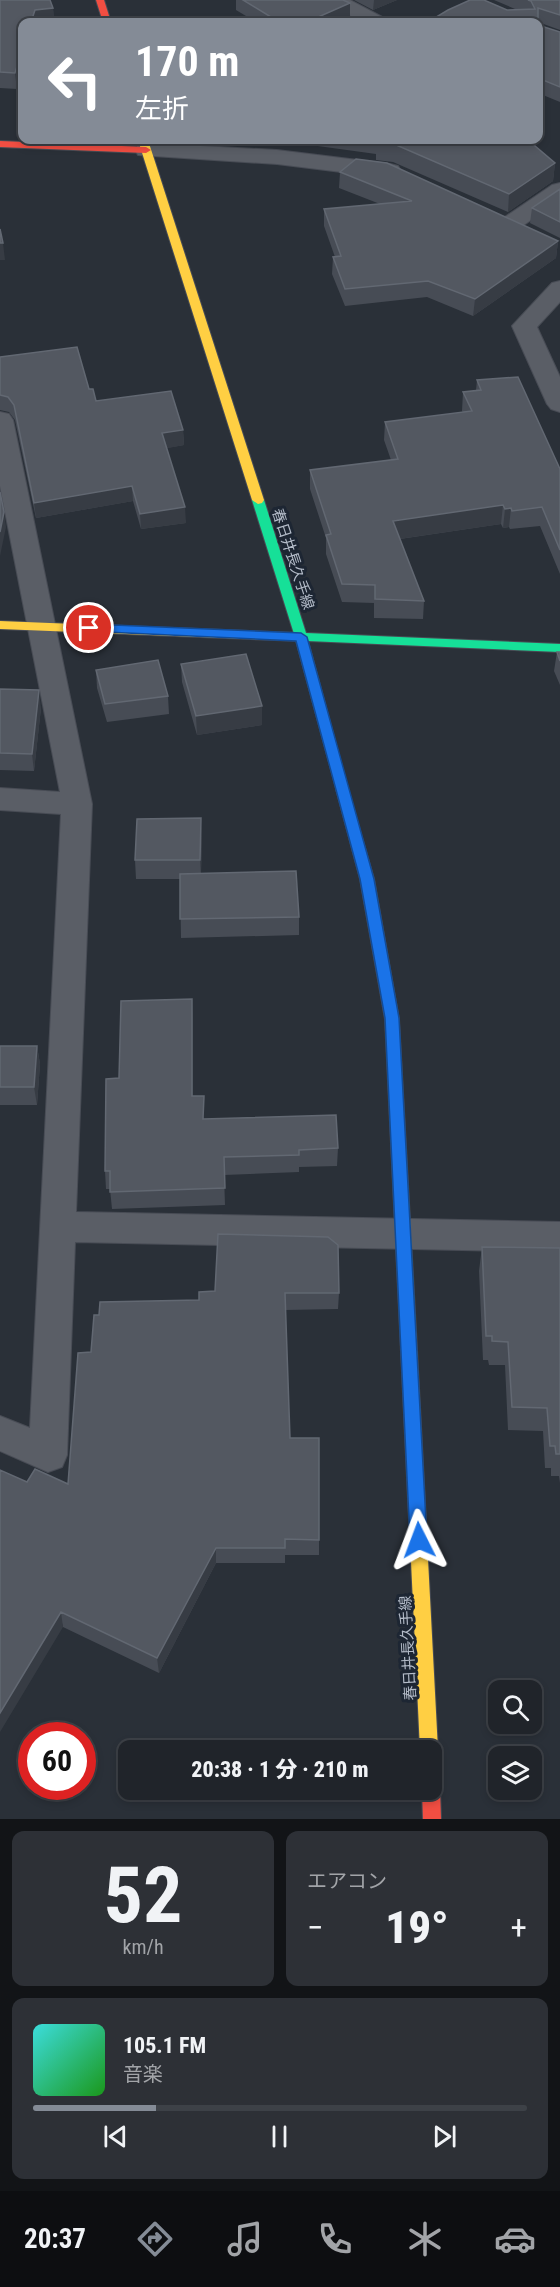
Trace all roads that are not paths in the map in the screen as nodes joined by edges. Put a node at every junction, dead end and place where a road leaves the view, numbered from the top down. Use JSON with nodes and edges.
{"nodes":[{"id":1,"x":100,"y":0,"type":"edge"},
{"id":2,"x":335,"y":0,"type":"edge"},
{"id":3,"x":105,"y":18,"type":"edge"},
{"id":4,"x":369,"y":18,"type":"edge"},
{"id":5,"x":0,"y":144,"type":"edge"},
{"id":6,"x":144,"y":145,"type":"edge"},
{"id":7,"x":280,"y":148,"type":"edge"},
{"id":8,"x":413,"y":181,"type":"edge"},
{"id":9,"x":560,"y":190,"type":"edge"},
{"id":10,"x":489,"y":215,"type":"edge"},
{"id":11,"x":560,"y":288,"type":"edge"},
{"id":12,"x":560,"y":404,"type":"edge"},
{"id":13,"x":0,"y":420,"type":"edge"},
{"id":14,"x":0,"y":624,"type":"edge"},
{"id":15,"x":42,"y":626,"type":"junction"},
{"id":16,"x":301,"y":637,"type":"junction"},
{"id":17,"x":560,"y":648,"type":"edge"},
{"id":18,"x":0,"y":799,"type":"edge"},
{"id":19,"x":77,"y":804,"type":"junction"},
{"id":20,"x":59,"y":1227,"type":"junction"},
{"id":21,"x":405,"y":1235,"type":"junction"},
{"id":22,"x":560,"y":1237,"type":"edge"},
{"id":23,"x":0,"y":1433,"type":"edge"},
{"id":24,"x":429,"y":1740,"type":"edge"},
{"id":25,"x":431,"y":1800,"type":"edge"},
{"id":26,"x":432,"y":1819,"type":"edge"}],
"edges":[{"from":1,"to":3,"type":"main road"},
{"from":2,"to":4,"type":"street"},
{"from":5,"to":6,"type":"main road"},
{"from":6,"to":7,"type":"street"},
{"from":6,"to":16,"type":"main road","name":"春日井長久手線"},
{"from":7,"to":8,"type":"street"},
{"from":9,"to":10,"type":"street"},
{"from":11,"to":12,"type":"street"},
{"from":13,"to":15,"type":"street"},
{"from":14,"to":15,"type":"main road"},
{"from":15,"to":16,"type":"main road"},
{"from":15,"to":19,"type":"street"},
{"from":16,"to":17,"type":"main road"},
{"from":16,"to":21,"type":"main road","name":"春日井長久手線"},
{"from":18,"to":19,"type":"street"},
{"from":19,"to":20,"type":"street"},
{"from":20,"to":21,"type":"street"},
{"from":20,"to":23,"type":"street"},
{"from":21,"to":22,"type":"street"},
{"from":21,"to":24,"type":"main road","name":"春日井長久手線"},
{"from":25,"to":26,"type":"main road"}]}
